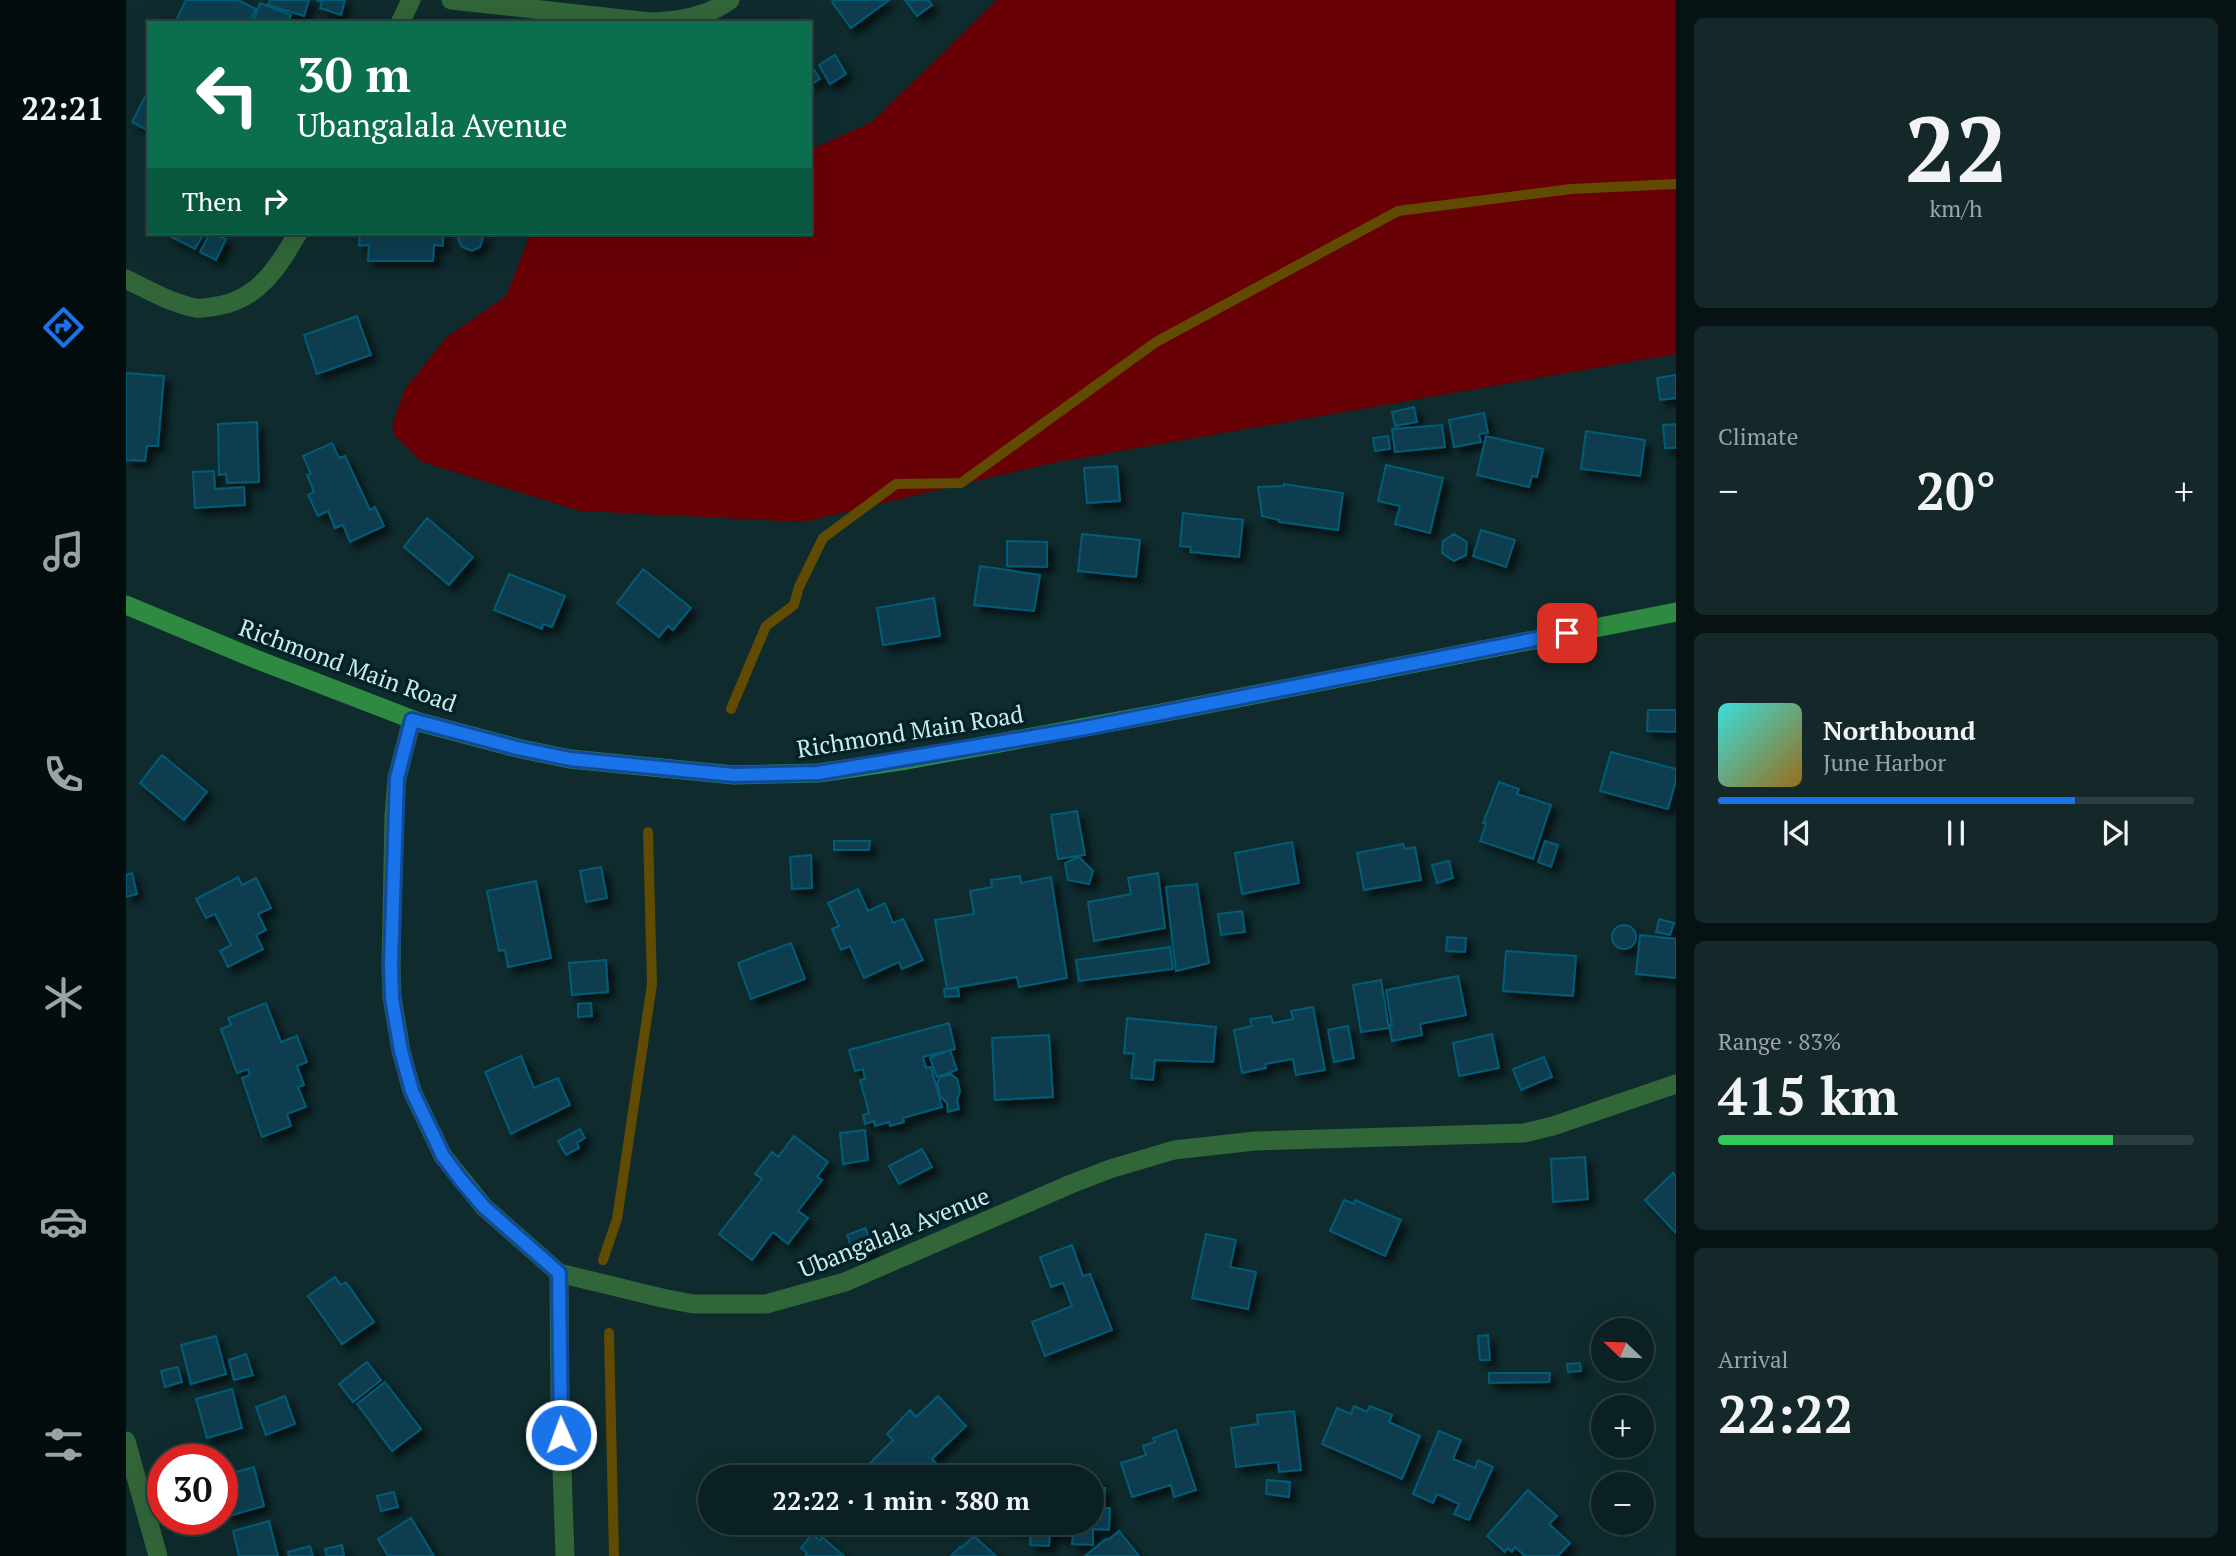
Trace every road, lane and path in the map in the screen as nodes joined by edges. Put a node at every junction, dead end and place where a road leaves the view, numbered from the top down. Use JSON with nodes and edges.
{"nodes":[{"id":1,"x":411,"y":0,"type":"edge"},
{"id":2,"x":451,"y":0,"type":"edge"},
{"id":3,"x":730,"y":0,"type":"edge"},
{"id":4,"x":401,"y":21,"type":"edge"},
{"id":5,"x":641,"y":21,"type":"edge"},
{"id":6,"x":675,"y":21,"type":"edge"},
{"id":7,"x":297,"y":235,"type":"edge"},
{"id":8,"x":126,"y":279,"type":"edge"},
{"id":9,"x":126,"y":605,"type":"edge"},
{"id":10,"x":1676,"y":612,"type":"edge"},
{"id":11,"x":412,"y":720,"type":"junction"},
{"id":12,"x":1676,"y":1084,"type":"edge"},
{"id":13,"x":559,"y":1273,"type":"junction"},
{"id":14,"x":126,"y":1441,"type":"edge"},
{"id":15,"x":158,"y":1556,"type":"edge"},
{"id":16,"x":565,"y":1556,"type":"edge"}],
"edges":[{"from":1,"to":4,"type":"street"},
{"from":2,"to":5,"type":"street"},
{"from":3,"to":6,"type":"street"},
{"from":7,"to":8,"type":"street"},
{"from":9,"to":11,"type":"main road","name":"Richmond Main Road"},
{"from":10,"to":11,"type":"main road","name":"Richmond Main Road"},
{"from":11,"to":13,"type":"street","name":"Ubangalala Avenue"},
{"from":12,"to":13,"type":"street","name":"Ubangalala Avenue"},
{"from":13,"to":16,"type":"street"},
{"from":14,"to":15,"type":"street"}]}
